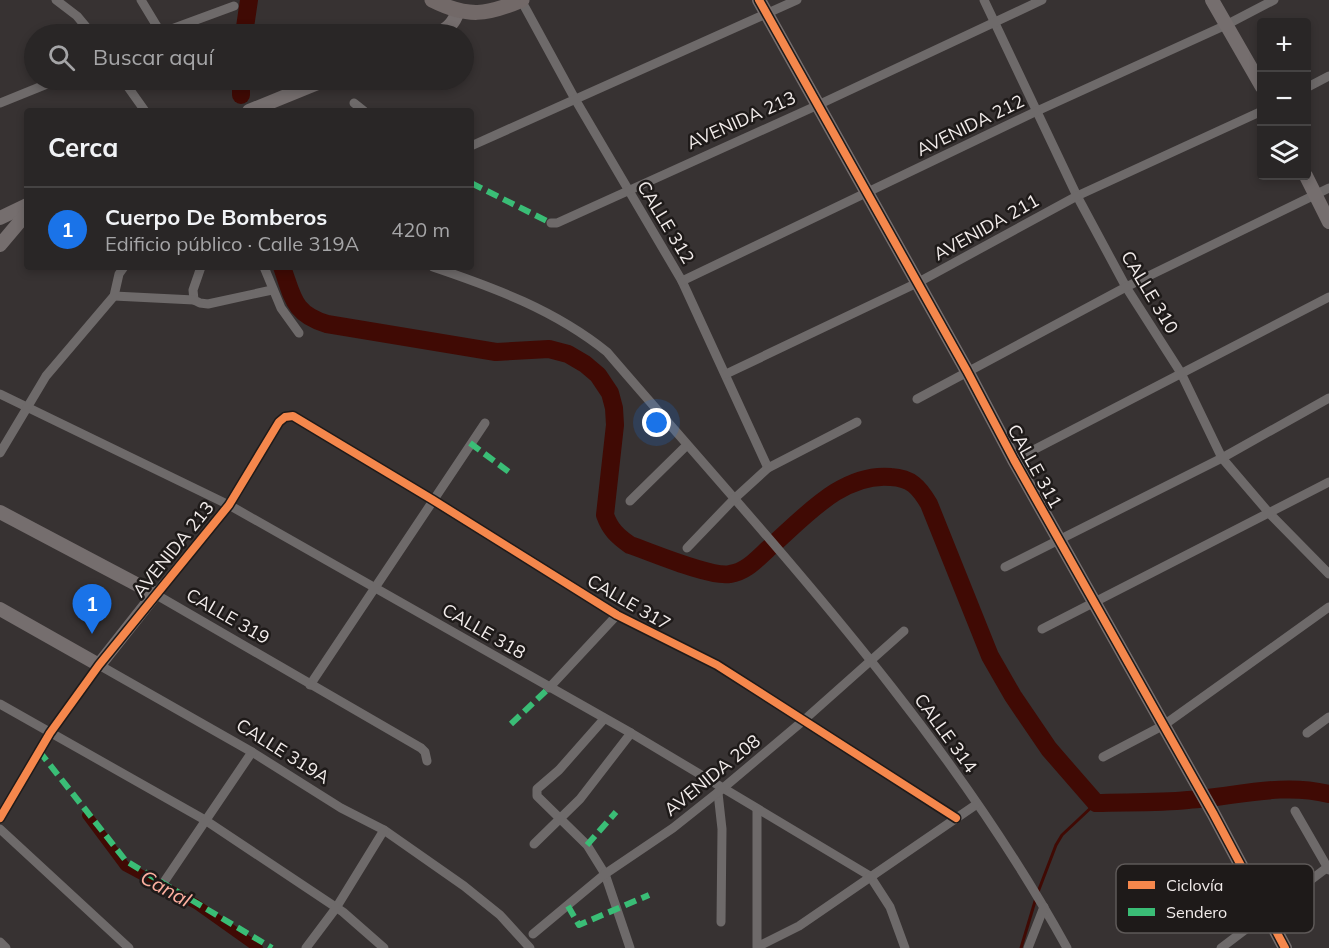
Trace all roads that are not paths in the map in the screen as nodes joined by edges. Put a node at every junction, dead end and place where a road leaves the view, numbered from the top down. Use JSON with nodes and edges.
{"nodes":[{"id":1,"x":56,"y":0,"type":"edge"},
{"id":2,"x":141,"y":0,"type":"edge"},
{"id":3,"x":432,"y":0,"type":"edge"},
{"id":4,"x":521,"y":0,"type":"edge"},
{"id":5,"x":759,"y":0,"type":"edge"},
{"id":6,"x":797,"y":0,"type":"edge"},
{"id":7,"x":984,"y":0,"type":"edge"},
{"id":8,"x":1042,"y":0,"type":"edge"},
{"id":9,"x":1212,"y":0,"type":"edge"},
{"id":10,"x":1274,"y":0,"type":"edge"},
{"id":11,"x":234,"y":6,"type":"dead end"},
{"id":12,"x":458,"y":11,"type":"junction"},
{"id":13,"x":766,"y":13,"type":"junction"},
{"id":14,"x":995,"y":21,"type":"junction"},
{"id":15,"x":84,"y":24,"type":"edge"},
{"id":16,"x":154,"y":24,"type":"edge"},
{"id":17,"x":186,"y":24,"type":"edge"},
{"id":18,"x":451,"y":24,"type":"edge"},
{"id":19,"x":1226,"y":25,"type":"junction"},
{"id":20,"x":1329,"y":76,"type":"edge"},
{"id":21,"x":1257,"y":78,"type":"edge"},
{"id":22,"x":1311,"y":85,"type":"edge"},
{"id":23,"x":32,"y":90,"type":"edge"},
{"id":24,"x":130,"y":90,"type":"edge"},
{"id":25,"x":300,"y":90,"type":"edge"},
{"id":26,"x":575,"y":99,"type":"junction"},
{"id":27,"x":0,"y":103,"type":"edge"},
{"id":28,"x":354,"y":104,"type":"dead end"},
{"id":29,"x":818,"y":105,"type":"junction"},
{"id":30,"x":143,"y":108,"type":"edge"},
{"id":31,"x":256,"y":108,"type":"edge"},
{"id":32,"x":360,"y":108,"type":"edge"},
{"id":33,"x":1037,"y":111,"type":"junction"},
{"id":34,"x":1257,"y":113,"type":"edge"},
{"id":35,"x":474,"y":145,"type":"edge"},
{"id":36,"x":1308,"y":180,"type":"edge"},
{"id":37,"x":1329,"y":188,"type":"edge"},
{"id":38,"x":628,"y":191,"type":"junction"},
{"id":39,"x":867,"y":193,"type":"junction"},
{"id":40,"x":1316,"y":195,"type":"junction"},
{"id":41,"x":1077,"y":196,"type":"junction"},
{"id":42,"x":24,"y":206,"type":"edge"},
{"id":43,"x":24,"y":217,"type":"edge"},
{"id":44,"x":0,"y":218,"type":"edge"},
{"id":45,"x":1329,"y":222,"type":"edge"},
{"id":46,"x":551,"y":223,"type":"dead end"},
{"id":47,"x":0,"y":245,"type":"edge"},
{"id":48,"x":122,"y":270,"type":"edge"},
{"id":49,"x":200,"y":270,"type":"edge"},
{"id":50,"x":265,"y":270,"type":"edge"},
{"id":51,"x":442,"y":270,"type":"edge"},
{"id":52,"x":682,"y":281,"type":"junction"},
{"id":53,"x":917,"y":283,"type":"junction"},
{"id":54,"x":1126,"y":287,"type":"junction"},
{"id":55,"x":273,"y":290,"type":"junction"},
{"id":56,"x":114,"y":296,"type":"junction"},
{"id":57,"x":1329,"y":297,"type":"edge"},
{"id":58,"x":194,"y":300,"type":"junction"},
{"id":59,"x":299,"y":333,"type":"dead end"},
{"id":60,"x":967,"y":371,"type":"junction"},
{"id":61,"x":1181,"y":373,"type":"junction"},
{"id":62,"x":726,"y":374,"type":"junction"},
{"id":63,"x":0,"y":394,"type":"edge"},
{"id":64,"x":1329,"y":398,"type":"edge"},
{"id":65,"x":917,"y":399,"type":"dead end"},
{"id":66,"x":27,"y":409,"type":"junction"},
{"id":67,"x":285,"y":417,"type":"joint"},
{"id":68,"x":858,"y":422,"type":"dead end"},
{"id":69,"x":485,"y":423,"type":"dead end"},
{"id":70,"x":687,"y":446,"type":"junction"},
{"id":71,"x":0,"y":453,"type":"edge"},
{"id":72,"x":1222,"y":458,"type":"junction"},
{"id":73,"x":1014,"y":460,"type":"junction"},
{"id":74,"x":768,"y":468,"type":"junction"},
{"id":75,"x":1329,"y":482,"type":"edge"},
{"id":76,"x":734,"y":499,"type":"junction"},
{"id":77,"x":433,"y":500,"type":"junction"},
{"id":78,"x":630,"y":501,"type":"dead end"},
{"id":79,"x":229,"y":505,"type":"junction"},
{"id":80,"x":0,"y":512,"type":"edge"},
{"id":81,"x":1270,"y":514,"type":"junction"},
{"id":82,"x":1058,"y":539,"type":"junction"},
{"id":83,"x":687,"y":548,"type":"dead end"},
{"id":84,"x":1005,"y":567,"type":"dead end"},
{"id":85,"x":1329,"y":574,"type":"edge"},
{"id":86,"x":376,"y":586,"type":"junction"},
{"id":87,"x":155,"y":594,"type":"junction"},
{"id":88,"x":1095,"y":603,"type":"junction"},
{"id":89,"x":1329,"y":606,"type":"edge"},
{"id":90,"x":0,"y":609,"type":"edge"},
{"id":91,"x":616,"y":615,"type":"junction"},
{"id":92,"x":1042,"y":629,"type":"dead end"},
{"id":93,"x":904,"y":631,"type":"dead end"},
{"id":94,"x":870,"y":659,"type":"junction"},
{"id":95,"x":99,"y":665,"type":"junction"},
{"id":96,"x":310,"y":685,"type":"junction"},
{"id":97,"x":549,"y":687,"type":"junction"},
{"id":98,"x":0,"y":704,"type":"edge"},
{"id":99,"x":1329,"y":717,"type":"edge"},
{"id":100,"x":604,"y":719,"type":"junction"},
{"id":101,"x":804,"y":720,"type":"junction"},
{"id":102,"x":1164,"y":725,"type":"junction"},
{"id":103,"x":50,"y":733,"type":"junction"},
{"id":104,"x":631,"y":733,"type":"junction"},
{"id":105,"x":1306,"y":733,"type":"dead end"},
{"id":106,"x":252,"y":752,"type":"junction"},
{"id":107,"x":1103,"y":757,"type":"dead end"},
{"id":108,"x":427,"y":761,"type":"dead end"},
{"id":109,"x":720,"y":791,"type":"junction"},
{"id":110,"x":977,"y":804,"type":"junction"},
{"id":111,"x":757,"y":810,"type":"junction"},
{"id":112,"x":1295,"y":811,"type":"dead end"},
{"id":113,"x":0,"y":818,"type":"edge"},
{"id":114,"x":561,"y":818,"type":"junction"},
{"id":115,"x":956,"y":818,"type":"junction"},
{"id":116,"x":205,"y":820,"type":"junction"},
{"id":117,"x":0,"y":829,"type":"edge"},
{"id":118,"x":384,"y":830,"type":"junction"},
{"id":119,"x":534,"y":844,"type":"dead end"},
{"id":120,"x":1240,"y":864,"type":"edge"},
{"id":121,"x":1328,"y":868,"type":"edge"},
{"id":122,"x":605,"y":874,"type":"junction"},
{"id":123,"x":870,"y":876,"type":"junction"},
{"id":124,"x":1314,"y":878,"type":"edge"},
{"id":125,"x":164,"y":882,"type":"dead end"},
{"id":126,"x":1044,"y":907,"type":"junction"},
{"id":127,"x":336,"y":908,"type":"junction"},
{"id":128,"x":721,"y":922,"type":"dead end"},
{"id":129,"x":1241,"y":933,"type":"edge"},
{"id":130,"x":1277,"y":933,"type":"edge"},
{"id":131,"x":533,"y":934,"type":"dead end"},
{"id":132,"x":0,"y":942,"type":"edge"},
{"id":133,"x":124,"y":946,"type":"edge"},
{"id":134,"x":757,"y":947,"type":"edge"},
{"id":135,"x":6,"y":948,"type":"edge"},
{"id":136,"x":306,"y":948,"type":"edge"},
{"id":137,"x":384,"y":948,"type":"edge"},
{"id":138,"x":530,"y":948,"type":"edge"},
{"id":139,"x":630,"y":948,"type":"edge"},
{"id":140,"x":905,"y":948,"type":"edge"},
{"id":141,"x":1028,"y":948,"type":"edge"},
{"id":142,"x":1066,"y":948,"type":"edge"},
{"id":143,"x":1221,"y":948,"type":"edge"},
{"id":144,"x":1285,"y":948,"type":"edge"}],
"edges":[{"from":1,"to":15,"type":"street"},
{"from":2,"to":16,"type":"street"},
{"from":3,"to":12,"type":"main road"},
{"from":4,"to":12,"type":"main road"},
{"from":4,"to":26,"type":"street","name":"CALLE 312"},
{"from":5,"to":13,"type":"street","name":"CALLE 311"},
{"from":6,"to":13,"type":"street"},
{"from":7,"to":14,"type":"street","name":"CALLE 310"},
{"from":8,"to":14,"type":"street","name":"AVENIDA 213"},
{"from":9,"to":19,"type":"street"},
{"from":10,"to":19,"type":"street","name":"AVENIDA 212"},
{"from":11,"to":17,"type":"street"},
{"from":12,"to":18,"type":"street"},
{"from":13,"to":26,"type":"street"},
{"from":13,"to":29,"type":"street","name":"CALLE 311"},
{"from":14,"to":29,"type":"street","name":"AVENIDA 213"},
{"from":14,"to":33,"type":"street","name":"CALLE 310"},
{"from":19,"to":21,"type":"street"},
{"from":19,"to":33,"type":"street","name":"AVENIDA 212"},
{"from":20,"to":22,"type":"street"},
{"from":23,"to":27,"type":"street"},
{"from":24,"to":30,"type":"street"},
{"from":25,"to":31,"type":"street"},
{"from":26,"to":35,"type":"street"},
{"from":26,"to":38,"type":"street","name":"CALLE 312"},
{"from":28,"to":32,"type":"street"},
{"from":29,"to":38,"type":"street","name":"AVENIDA 213"},
{"from":29,"to":39,"type":"street","name":"CALLE 311"},
{"from":33,"to":39,"type":"street","name":"AVENIDA 212"},
{"from":33,"to":41,"type":"street","name":"CALLE 310"},
{"from":34,"to":41,"type":"street","name":"AVENIDA 211"},
{"from":36,"to":40,"type":"street"},
{"from":37,"to":40,"type":"street"},
{"from":38,"to":46,"type":"street","name":"AVENIDA 213"},
{"from":38,"to":52,"type":"street","name":"CALLE 312"},
{"from":39,"to":52,"type":"street","name":"AVENIDA 212"},
{"from":39,"to":53,"type":"street","name":"CALLE 311"},
{"from":40,"to":45,"type":"street"},
{"from":40,"to":54,"type":"street"},
{"from":41,"to":53,"type":"street","name":"AVENIDA 211"},
{"from":41,"to":54,"type":"street","name":"CALLE 310"},
{"from":42,"to":44,"type":"street"},
{"from":43,"to":47,"type":"street"},
{"from":48,"to":56,"type":"street"},
{"from":49,"to":58,"type":"street"},
{"from":50,"to":55,"type":"street"},
{"from":51,"to":70,"type":"street","name":"CALLE 314"},
{"from":52,"to":62,"type":"street","name":"CALLE 312"},
{"from":53,"to":60,"type":"street","name":"CALLE 311"},
{"from":53,"to":62,"type":"street","name":"AVENIDA 211"},
{"from":54,"to":60,"type":"street"},
{"from":54,"to":61,"type":"street","name":"CALLE 310"},
{"from":55,"to":58,"type":"street"},
{"from":55,"to":59,"type":"street"},
{"from":56,"to":58,"type":"street"},
{"from":56,"to":66,"type":"street"},
{"from":57,"to":61,"type":"street"},
{"from":60,"to":65,"type":"street"},
{"from":60,"to":73,"type":"street","name":"CALLE 311"},
{"from":61,"to":72,"type":"street","name":"CALLE 310"},
{"from":61,"to":73,"type":"street"},
{"from":62,"to":74,"type":"street","name":"CALLE 312"},
{"from":63,"to":66,"type":"street","name":"CALLE 318"},
{"from":64,"to":72,"type":"street"},
{"from":66,"to":71,"type":"street"},
{"from":66,"to":79,"type":"street","name":"CALLE 318"},
{"from":67,"to":77,"type":"street","name":"CALLE 317"},
{"from":67,"to":79,"type":"street","name":"AVENIDA 213"},
{"from":68,"to":74,"type":"street"},
{"from":69,"to":77,"type":"street"},
{"from":70,"to":76,"type":"street","name":"CALLE 314"},
{"from":70,"to":78,"type":"street"},
{"from":72,"to":81,"type":"street","name":"CALLE 310"},
{"from":72,"to":82,"type":"street"},
{"from":73,"to":82,"type":"street","name":"CALLE 311"},
{"from":74,"to":76,"type":"street"},
{"from":75,"to":81,"type":"street"},
{"from":76,"to":83,"type":"street"},
{"from":76,"to":94,"type":"street","name":"CALLE 314"},
{"from":77,"to":86,"type":"street"},
{"from":77,"to":91,"type":"street","name":"CALLE 317"},
{"from":79,"to":86,"type":"street","name":"CALLE 318"},
{"from":79,"to":87,"type":"street","name":"AVENIDA 213"},
{"from":80,"to":87,"type":"street","name":"CALLE 319"},
{"from":81,"to":85,"type":"street","name":"CALLE 310"},
{"from":81,"to":88,"type":"street"},
{"from":82,"to":84,"type":"street"},
{"from":82,"to":88,"type":"street","name":"CALLE 311"},
{"from":86,"to":96,"type":"street"},
{"from":86,"to":97,"type":"street","name":"CALLE 318"},
{"from":87,"to":95,"type":"street","name":"AVENIDA 213"},
{"from":87,"to":96,"type":"street","name":"CALLE 319"},
{"from":88,"to":92,"type":"street"},
{"from":88,"to":102,"type":"street","name":"CALLE 311"},
{"from":89,"to":102,"type":"street"},
{"from":90,"to":95,"type":"street","name":"CALLE 319A"},
{"from":91,"to":97,"type":"street"},
{"from":91,"to":101,"type":"street","name":"CALLE 317"},
{"from":93,"to":94,"type":"street","name":"AVENIDA 208"},
{"from":94,"to":101,"type":"street","name":"AVENIDA 208"},
{"from":94,"to":110,"type":"street","name":"CALLE 314"},
{"from":95,"to":103,"type":"street","name":"AVENIDA 213"},
{"from":95,"to":106,"type":"street","name":"CALLE 319A"},
{"from":96,"to":108,"type":"street","name":"CALLE 319"},
{"from":97,"to":100,"type":"street","name":"CALLE 318"},
{"from":98,"to":103,"type":"street"},
{"from":99,"to":105,"type":"street"},
{"from":100,"to":104,"type":"street","name":"CALLE 318"},
{"from":100,"to":114,"type":"street"},
{"from":101,"to":109,"type":"street","name":"AVENIDA 208"},
{"from":101,"to":115,"type":"street","name":"CALLE 317"},
{"from":102,"to":107,"type":"street"},
{"from":102,"to":120,"type":"street","name":"CALLE 311"},
{"from":103,"to":113,"type":"street","name":"AVENIDA 213"},
{"from":103,"to":116,"type":"street"},
{"from":104,"to":109,"type":"street","name":"CALLE 318"},
{"from":104,"to":114,"type":"street"},
{"from":106,"to":116,"type":"street"},
{"from":106,"to":118,"type":"street","name":"CALLE 319A"},
{"from":109,"to":111,"type":"street","name":"CALLE 318"},
{"from":109,"to":122,"type":"street","name":"AVENIDA 208"},
{"from":109,"to":128,"type":"street"},
{"from":110,"to":115,"type":"street"},
{"from":110,"to":126,"type":"street","name":"CALLE 314"},
{"from":111,"to":123,"type":"street","name":"CALLE 318"},
{"from":111,"to":134,"type":"street"},
{"from":112,"to":121,"type":"street"},
{"from":114,"to":119,"type":"street"},
{"from":114,"to":122,"type":"street"},
{"from":115,"to":123,"type":"street"},
{"from":116,"to":125,"type":"street"},
{"from":116,"to":127,"type":"street"},
{"from":117,"to":133,"type":"street"},
{"from":118,"to":127,"type":"street"},
{"from":118,"to":138,"type":"street","name":"CALLE 319A"},
{"from":121,"to":124,"type":"street"},
{"from":122,"to":131,"type":"street","name":"AVENIDA 208"},
{"from":122,"to":139,"type":"street"},
{"from":123,"to":134,"type":"street"},
{"from":123,"to":140,"type":"street","name":"CALLE 318"},
{"from":126,"to":141,"type":"street"},
{"from":126,"to":142,"type":"street","name":"CALLE 314"},
{"from":127,"to":136,"type":"street"},
{"from":127,"to":137,"type":"street"},
{"from":129,"to":143,"type":"street"},
{"from":130,"to":144,"type":"street","name":"CALLE 311"},
{"from":132,"to":135,"type":"street"}]}
